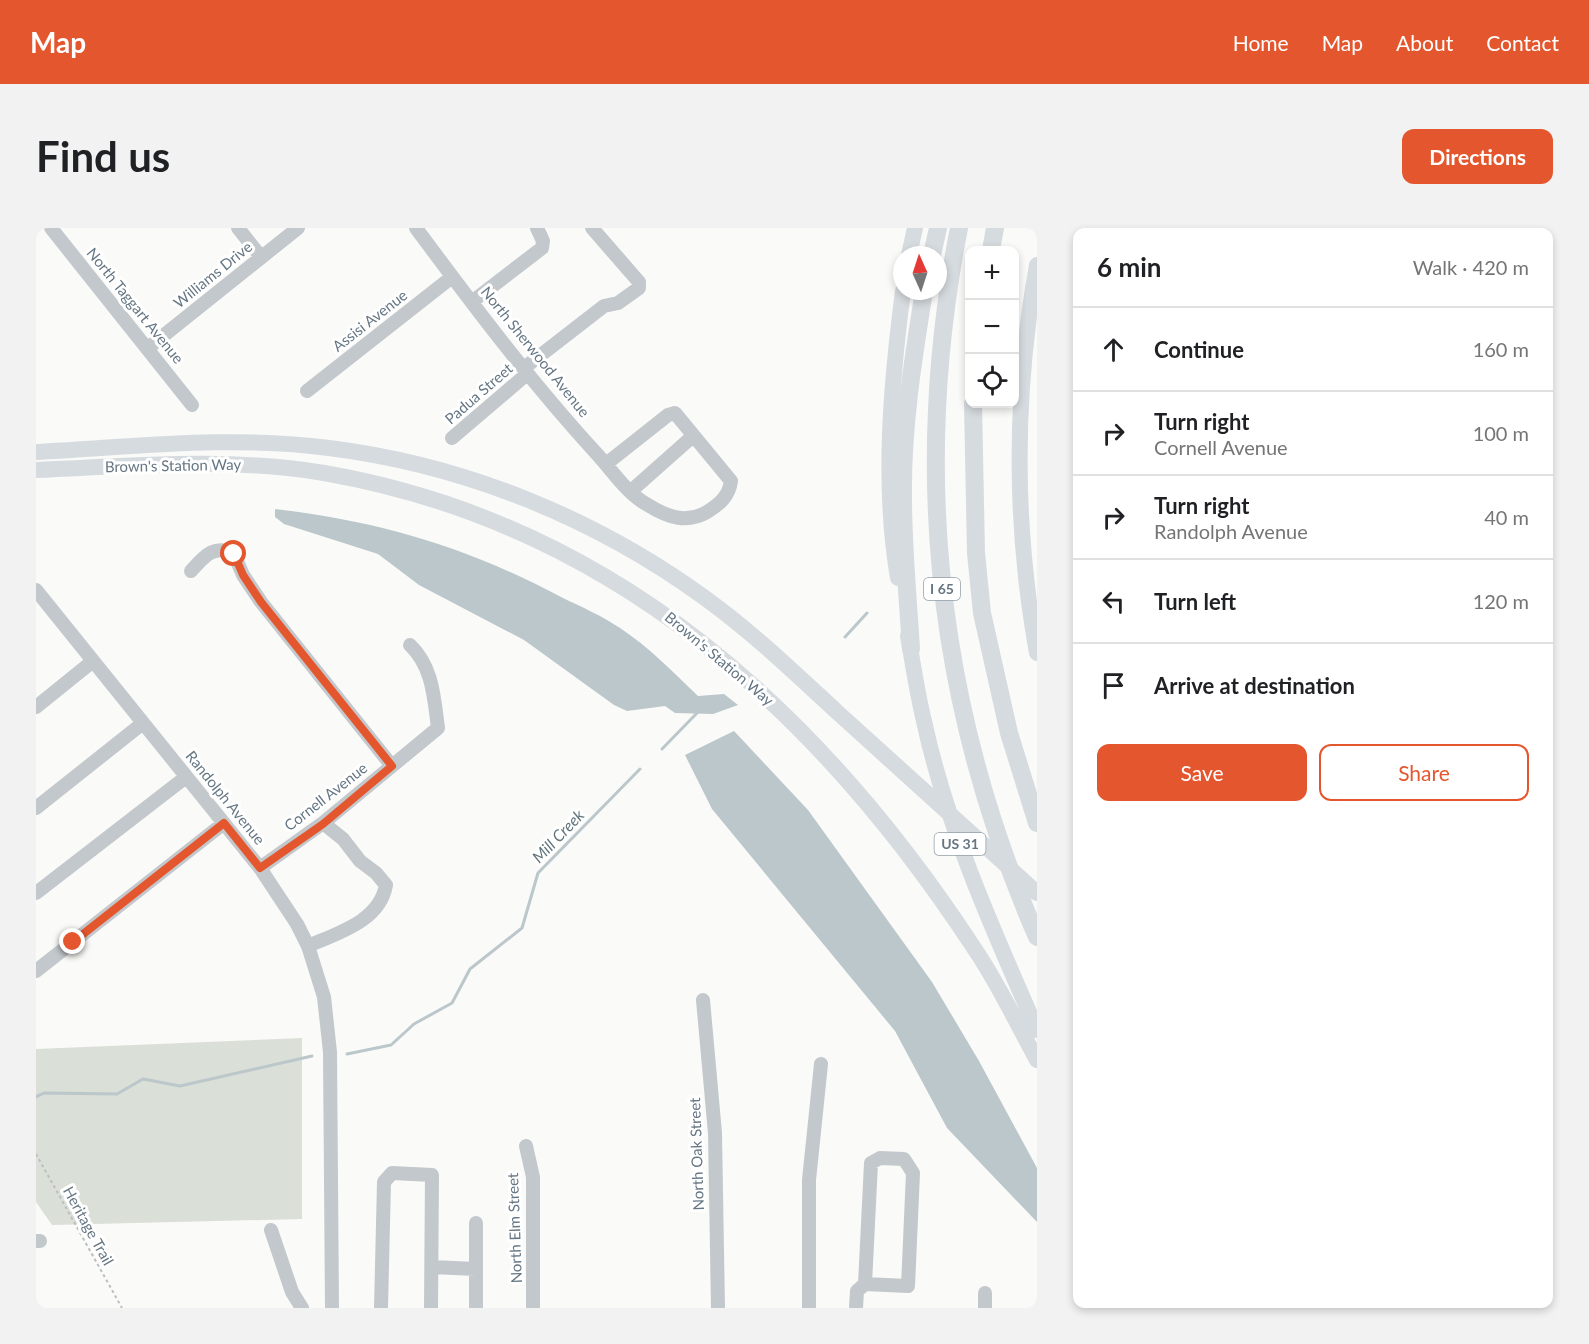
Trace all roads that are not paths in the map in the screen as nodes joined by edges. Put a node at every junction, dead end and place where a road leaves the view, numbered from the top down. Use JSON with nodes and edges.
{"nodes":[{"id":1,"x":51,"y":228,"type":"edge"},
{"id":2,"x":238,"y":228,"type":"edge"},
{"id":3,"x":298,"y":228,"type":"edge"},
{"id":4,"x":416,"y":228,"type":"edge"},
{"id":5,"x":537,"y":228,"type":"edge"},
{"id":6,"x":592,"y":228,"type":"edge"},
{"id":7,"x":915,"y":228,"type":"edge"},
{"id":8,"x":938,"y":228,"type":"edge"},
{"id":9,"x":959,"y":228,"type":"edge"},
{"id":10,"x":995,"y":228,"type":"edge"},
{"id":11,"x":911,"y":246,"type":"edge"},
{"id":12,"x":934,"y":246,"type":"edge"},
{"id":13,"x":992,"y":246,"type":"edge"},
{"id":14,"x":261,"y":257,"type":"junction"},
{"id":15,"x":1037,"y":265,"type":"edge"},
{"id":16,"x":453,"y":277,"type":"junction"},
{"id":17,"x":902,"y":300,"type":"edge"},
{"id":18,"x":923,"y":300,"type":"edge"},
{"id":19,"x":473,"y":301,"type":"junction"},
{"id":20,"x":148,"y":348,"type":"junction"},
{"id":21,"x":525,"y":371,"type":"junction"},
{"id":22,"x":307,"y":392,"type":"dead end"},
{"id":23,"x":192,"y":405,"type":"dead end"},
{"id":24,"x":973,"y":408,"type":"edge"},
{"id":25,"x":693,"y":436,"type":"junction"},
{"id":26,"x":452,"y":438,"type":"dead end"},
{"id":27,"x":36,"y":452,"type":"edge"},
{"id":28,"x":606,"y":464,"type":"junction"},
{"id":29,"x":36,"y":470,"type":"edge"},
{"id":30,"x":632,"y":492,"type":"junction"},
{"id":31,"x":190,"y":571,"type":"dead end"},
{"id":32,"x":36,"y":590,"type":"edge"},
{"id":33,"x":410,"y":645,"type":"dead end"},
{"id":34,"x":911,"y":649,"type":"junction"},
{"id":35,"x":1037,"y":653,"type":"edge"},
{"id":36,"x":93,"y":661,"type":"junction"},
{"id":37,"x":36,"y":707,"type":"edge"},
{"id":38,"x":143,"y":723,"type":"junction"},
{"id":39,"x":392,"y":766,"type":"junction"},
{"id":40,"x":186,"y":777,"type":"junction"},
{"id":41,"x":36,"y":808,"type":"edge"},
{"id":42,"x":224,"y":823,"type":"junction"},
{"id":43,"x":1037,"y":823,"type":"edge"},
{"id":44,"x":323,"y":824,"type":"junction"},
{"id":45,"x":260,"y":868,"type":"junction"},
{"id":46,"x":36,"y":893,"type":"edge"},
{"id":47,"x":1037,"y":893,"type":"edge"},
{"id":48,"x":1037,"y":937,"type":"edge"},
{"id":49,"x":308,"y":946,"type":"junction"},
{"id":50,"x":36,"y":971,"type":"edge"},
{"id":51,"x":703,"y":1000,"type":"dead end"},
{"id":52,"x":1037,"y":1030,"type":"edge"},
{"id":53,"x":1037,"y":1060,"type":"edge"},
{"id":54,"x":820,"y":1064,"type":"dead end"},
{"id":55,"x":526,"y":1146,"type":"dead end"},
{"id":56,"x":476,"y":1223,"type":"dead end"},
{"id":57,"x":271,"y":1230,"type":"dead end"},
{"id":58,"x":432,"y":1267,"type":"junction"},
{"id":59,"x":476,"y":1269,"type":"junction"},
{"id":60,"x":865,"y":1284,"type":"junction"},
{"id":61,"x":985,"y":1293,"type":"dead end"},
{"id":62,"x":302,"y":1308,"type":"edge"},
{"id":63,"x":332,"y":1308,"type":"edge"},
{"id":64,"x":381,"y":1308,"type":"edge"},
{"id":65,"x":432,"y":1308,"type":"edge"},
{"id":66,"x":476,"y":1308,"type":"edge"},
{"id":67,"x":533,"y":1308,"type":"edge"},
{"id":68,"x":718,"y":1308,"type":"edge"},
{"id":69,"x":809,"y":1308,"type":"edge"},
{"id":70,"x":856,"y":1308,"type":"edge"},
{"id":71,"x":985,"y":1308,"type":"edge"}],
"edges":[{"from":1,"to":20,"type":"street","name":"North Taggart Avenue"},
{"from":2,"to":14,"type":"street"},
{"from":3,"to":14,"type":"street","name":"Williams Drive"},
{"from":4,"to":16,"type":"street","name":"North Sherwood Avenue"},
{"from":5,"to":19,"type":"street"},
{"from":6,"to":21,"type":"street","name":"Padua Street"},
{"from":7,"to":11,"type":"main road"},
{"from":8,"to":12,"type":"highway"},
{"from":9,"to":48,"type":"highway","number":"I 65"},
{"from":10,"to":13,"type":"highway"},
{"from":14,"to":20,"type":"street","name":"Williams Drive"},
{"from":15,"to":35,"type":"main road"},
{"from":16,"to":19,"type":"street","name":"North Sherwood Avenue"},
{"from":16,"to":22,"type":"street","name":"Assisi Avenue"},
{"from":17,"to":34,"type":"main road","number":"US 31"},
{"from":18,"to":34,"type":"highway"},
{"from":19,"to":21,"type":"street","name":"North Sherwood Avenue"},
{"from":20,"to":23,"type":"street","name":"North Taggart Avenue"},
{"from":21,"to":26,"type":"street","name":"Padua Street"},
{"from":21,"to":28,"type":"street","name":"North Sherwood Avenue"},
{"from":24,"to":43,"type":"highway","number":"I 65"},
{"from":25,"to":28,"type":"street","name":"North Sherwood Avenue"},
{"from":25,"to":30,"type":"street"},
{"from":25,"to":30,"type":"street","name":"North Sherwood Avenue"},
{"from":27,"to":47,"type":"main road","name":"Brown's Station Way"},
{"from":28,"to":30,"type":"street","name":"North Sherwood Avenue"},
{"from":29,"to":53,"type":"main road","name":"Brown's Station Way"},
{"from":31,"to":39,"type":"street"},
{"from":32,"to":36,"type":"street","name":"Randolph Avenue"},
{"from":33,"to":39,"type":"street","name":"Cornell Avenue"},
{"from":34,"to":52,"type":"main road","number":"US 31"},
{"from":36,"to":37,"type":"street"},
{"from":36,"to":38,"type":"street","name":"Randolph Avenue"},
{"from":38,"to":40,"type":"street","name":"Randolph Avenue"},
{"from":38,"to":41,"type":"street"},
{"from":39,"to":44,"type":"street","name":"Cornell Avenue"},
{"from":40,"to":42,"type":"street","name":"Randolph Avenue"},
{"from":40,"to":46,"type":"street"},
{"from":42,"to":45,"type":"street","name":"Randolph Avenue"},
{"from":42,"to":50,"type":"street"},
{"from":44,"to":45,"type":"street","name":"Cornell Avenue"},
{"from":44,"to":49,"type":"street"},
{"from":45,"to":49,"type":"street","name":"Randolph Avenue"},
{"from":49,"to":63,"type":"street","name":"Randolph Avenue"},
{"from":51,"to":68,"type":"street","name":"North Oak Street"},
{"from":54,"to":69,"type":"street"},
{"from":55,"to":67,"type":"street","name":"North Elm Street"},
{"from":56,"to":59,"type":"street"},
{"from":57,"to":62,"type":"street"},
{"from":58,"to":59,"type":"street"},
{"from":58,"to":64,"type":"street"},
{"from":58,"to":65,"type":"street"},
{"from":59,"to":66,"type":"street"},
{"from":60,"to":60,"type":"street"},
{"from":60,"to":70,"type":"street"},
{"from":61,"to":71,"type":"street"}]}
